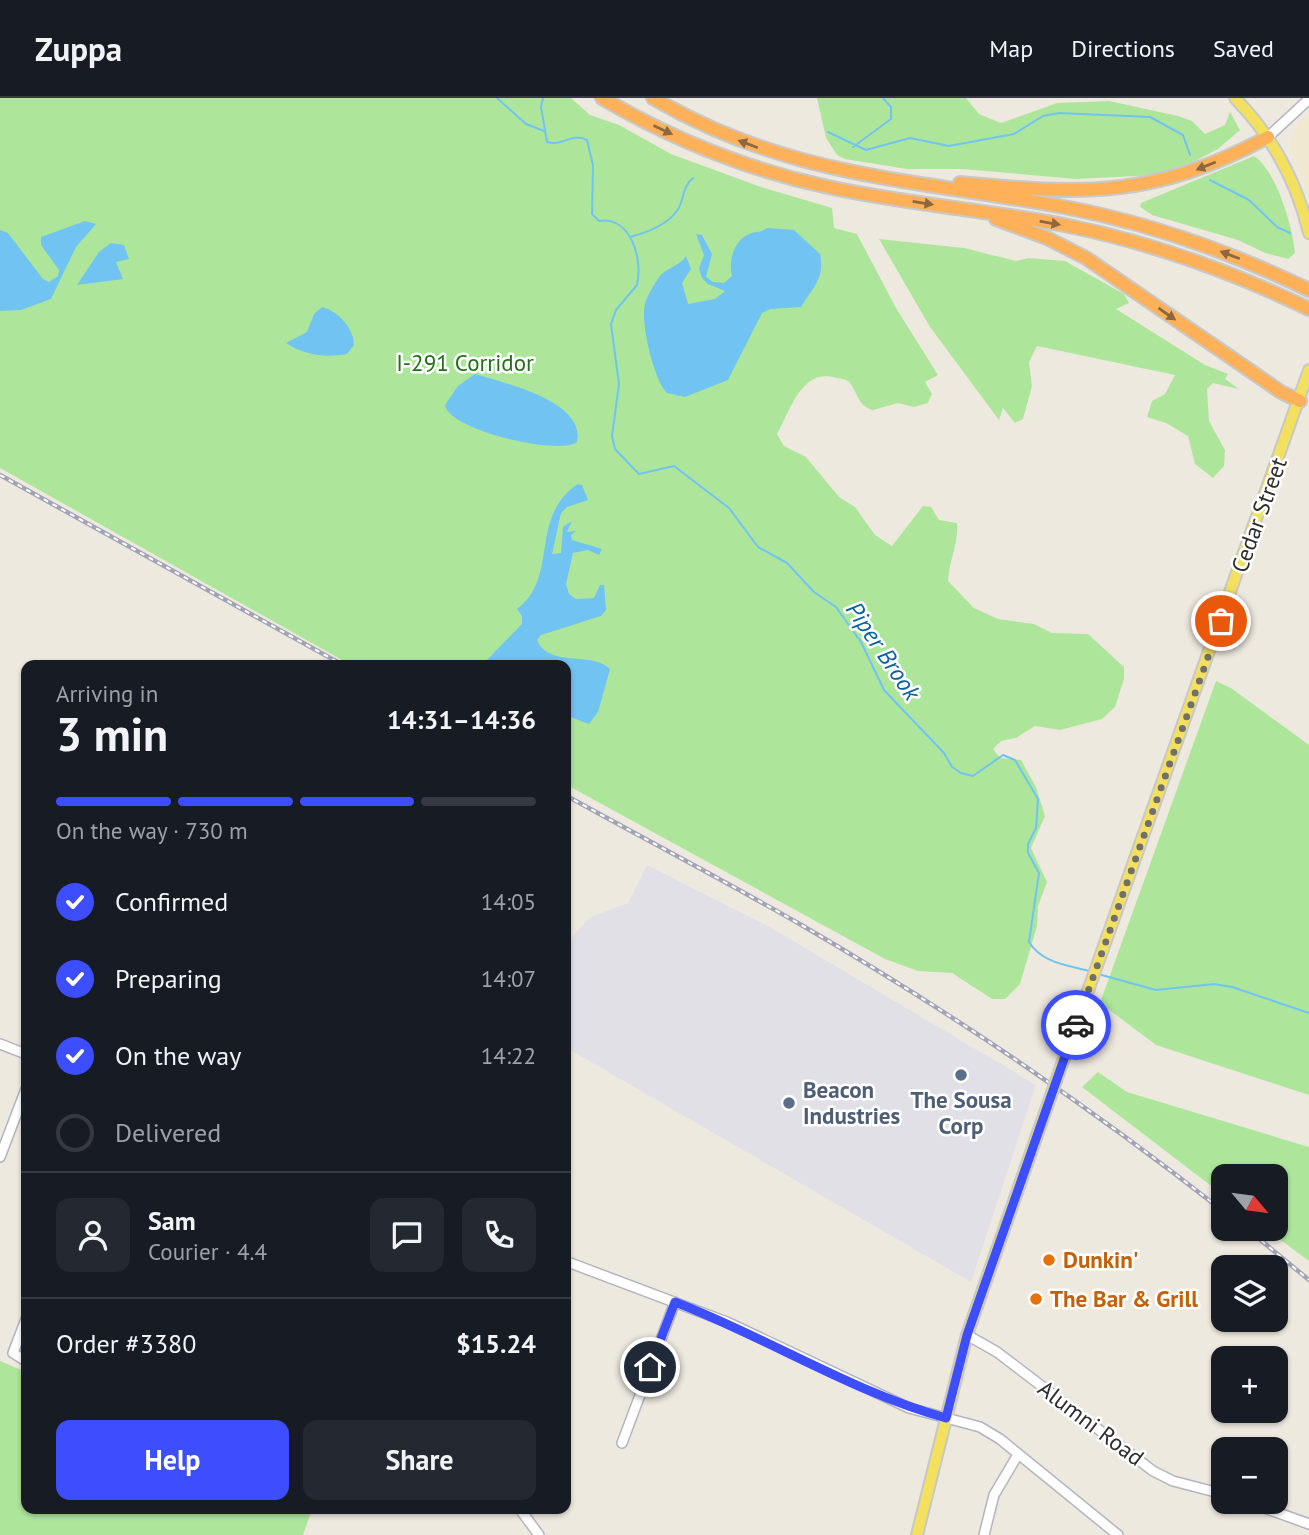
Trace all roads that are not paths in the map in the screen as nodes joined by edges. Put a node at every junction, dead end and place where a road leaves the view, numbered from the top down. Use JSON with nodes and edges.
{"nodes":[{"id":1,"x":603,"y":98,"type":"edge"},
{"id":2,"x":653,"y":98,"type":"edge"},
{"id":3,"x":1235,"y":98,"type":"edge"},
{"id":4,"x":1309,"y":99,"type":"edge"},
{"id":5,"x":1268,"y":137,"type":"junction"},
{"id":6,"x":882,"y":179,"type":"junction"},
{"id":7,"x":982,"y":212,"type":"junction"},
{"id":8,"x":1309,"y":233,"type":"edge"},
{"id":9,"x":1309,"y":290,"type":"edge"},
{"id":10,"x":1309,"y":309,"type":"edge"},
{"id":11,"x":1309,"y":370,"type":"edge"},
{"id":12,"x":1305,"y":402,"type":"edge"},
{"id":13,"x":0,"y":1044,"type":"edge"},
{"id":14,"x":21,"y":1052,"type":"edge"},
{"id":15,"x":21,"y":1102,"type":"edge"},
{"id":16,"x":0,"y":1157,"type":"edge"},
{"id":17,"x":571,"y":1263,"type":"edge"},
{"id":18,"x":675,"y":1302,"type":"junction"},
{"id":19,"x":21,"y":1332,"type":"edge"},
{"id":20,"x":967,"y":1335,"type":"junction"},
{"id":21,"x":21,"y":1358,"type":"edge"},
{"id":22,"x":946,"y":1418,"type":"junction"},
{"id":23,"x":622,"y":1443,"type":"dead end"},
{"id":24,"x":1017,"y":1456,"type":"junction"},
{"id":25,"x":1211,"y":1491,"type":"edge"},
{"id":26,"x":523,"y":1514,"type":"edge"},
{"id":27,"x":1281,"y":1514,"type":"edge"},
{"id":28,"x":1309,"y":1524,"type":"edge"},
{"id":29,"x":539,"y":1535,"type":"edge"},
{"id":30,"x":917,"y":1535,"type":"edge"},
{"id":31,"x":984,"y":1535,"type":"edge"},
{"id":32,"x":1118,"y":1535,"type":"edge"}],
"edges":[{"from":1,"to":7,"type":"highway","one_way":true},
{"from":6,"to":2,"type":"highway","one_way":true},
{"from":3,"to":5,"type":"main road"},
{"from":4,"to":5,"type":"street"},
{"from":5,"to":6,"type":"highway","one_way":true},
{"from":5,"to":8,"type":"main road"},
{"from":9,"to":6,"type":"highway","one_way":true},
{"from":7,"to":10,"type":"highway","one_way":true},
{"from":7,"to":12,"type":"highway","one_way":true},
{"from":11,"to":12,"type":"main road","name":"Cedar Street"},
{"from":12,"to":20,"type":"main road","name":"Cedar Street","bridge":true},
{"from":13,"to":14,"type":"street"},
{"from":15,"to":16,"type":"street"},
{"from":17,"to":18,"type":"street"},
{"from":18,"to":22,"type":"street"},
{"from":18,"to":23,"type":"street"},
{"from":19,"to":21,"type":"street"},
{"from":20,"to":22,"type":"main road","name":"Cedar Street"},
{"from":20,"to":25,"type":"street","name":"Alumni Road"},
{"from":22,"to":24,"type":"street"},
{"from":22,"to":30,"type":"main road","name":"Cedar Street"},
{"from":24,"to":31,"type":"street"},
{"from":24,"to":32,"type":"street"},
{"from":26,"to":29,"type":"street"},
{"from":27,"to":28,"type":"street"}]}
